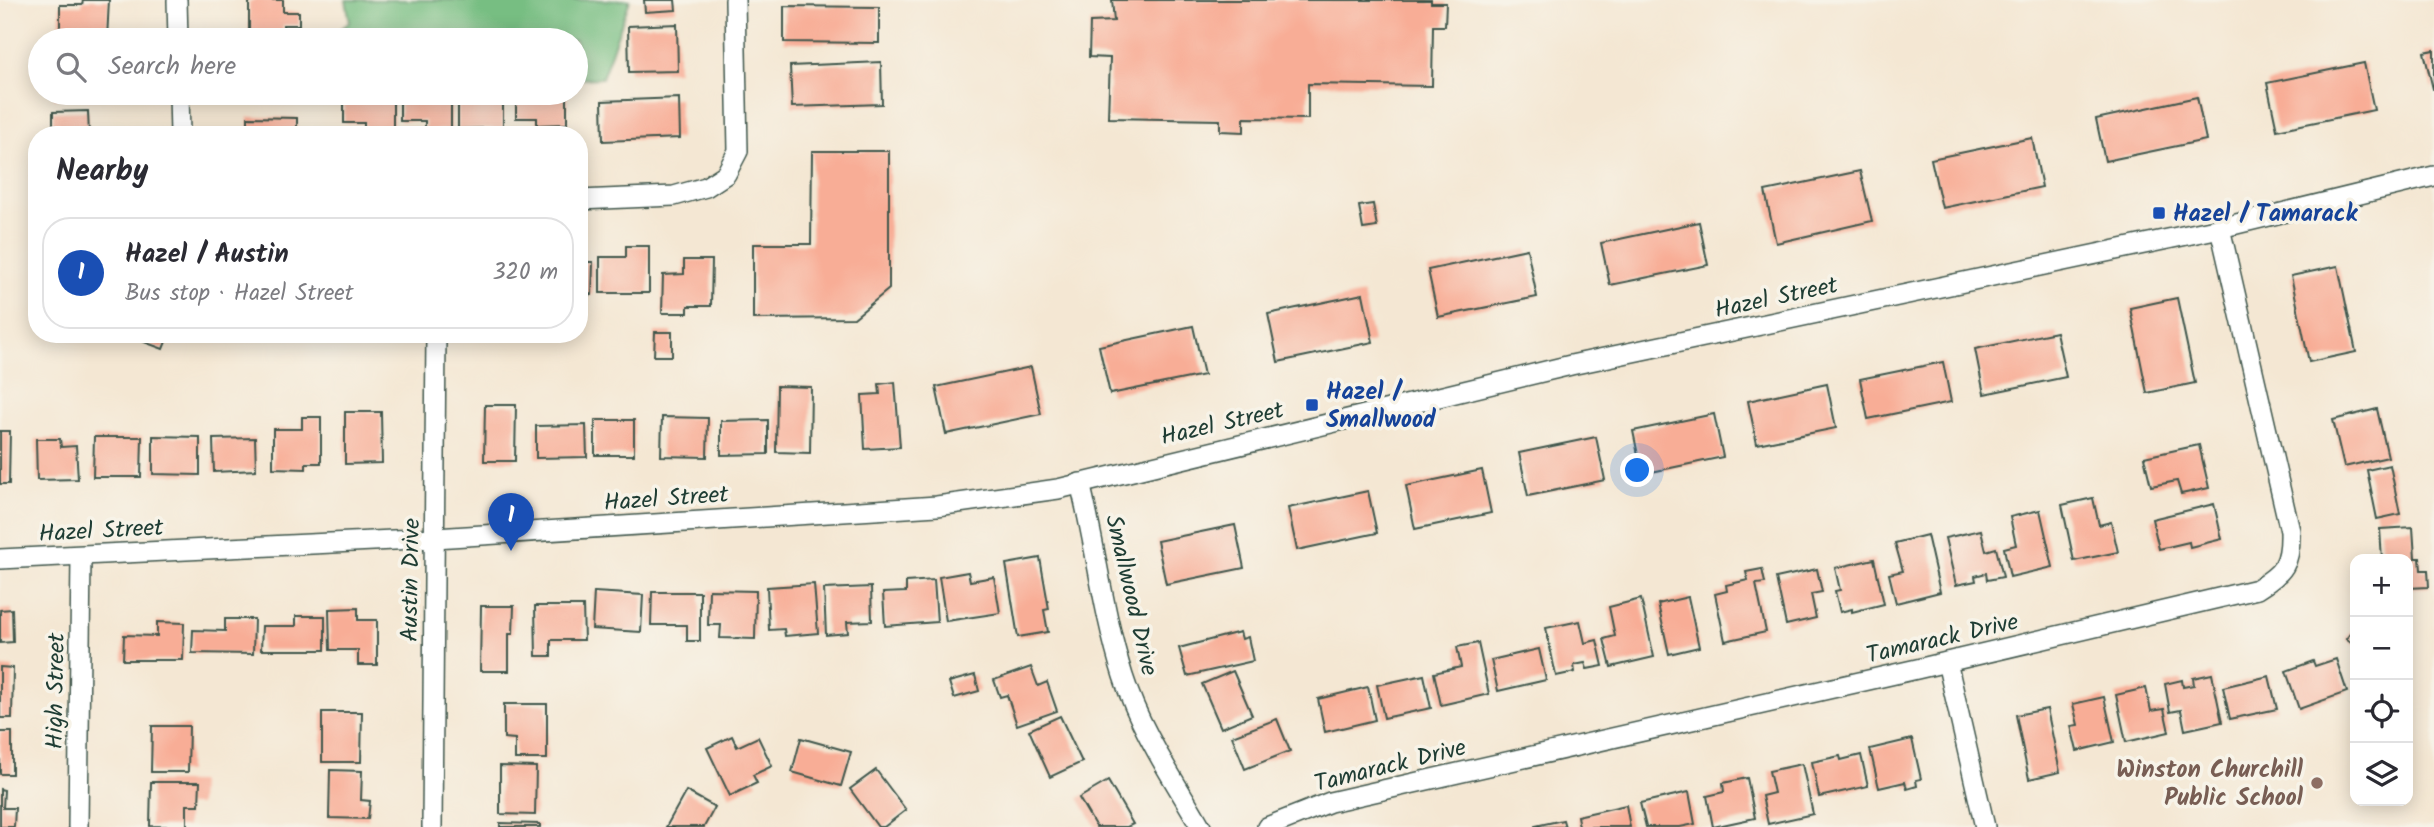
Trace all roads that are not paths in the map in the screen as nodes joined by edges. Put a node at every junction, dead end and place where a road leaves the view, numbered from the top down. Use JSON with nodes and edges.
{"nodes":[{"id":1,"x":177,"y":0,"type":"edge"},
{"id":2,"x":735,"y":0,"type":"edge"},
{"id":3,"x":178,"y":28,"type":"edge"},
{"id":4,"x":179,"y":105,"type":"edge"},
{"id":5,"x":180,"y":126,"type":"edge"},
{"id":6,"x":2434,"y":176,"type":"edge"},
{"id":7,"x":588,"y":200,"type":"edge"},
{"id":8,"x":2220,"y":228,"type":"junction"},
{"id":9,"x":436,"y":343,"type":"edge"},
{"id":10,"x":1080,"y":483,"type":"junction"},
{"id":11,"x":435,"y":538,"type":"junction"},
{"id":12,"x":81,"y":556,"type":"junction"},
{"id":13,"x":0,"y":559,"type":"edge"},
{"id":14,"x":1947,"y":662,"type":"junction"},
{"id":15,"x":78,"y":827,"type":"edge"},
{"id":16,"x":432,"y":827,"type":"edge"},
{"id":17,"x":1201,"y":827,"type":"edge"},
{"id":18,"x":1267,"y":827,"type":"edge"},
{"id":19,"x":1985,"y":827,"type":"edge"}],
"edges":[{"from":1,"to":3,"type":"street"},
{"from":2,"to":7,"type":"street"},
{"from":4,"to":5,"type":"street"},
{"from":6,"to":8,"type":"street","name":"Hazel Street"},
{"from":8,"to":10,"type":"street","name":"Hazel Street"},
{"from":8,"to":14,"type":"street","name":"Tamarack Drive"},
{"from":9,"to":11,"type":"street","name":"Austin Drive"},
{"from":10,"to":11,"type":"street","name":"Hazel Street"},
{"from":10,"to":17,"type":"street","name":"Smallwood Drive"},
{"from":11,"to":12,"type":"street","name":"Hazel Street"},
{"from":11,"to":16,"type":"street","name":"Austin Drive"},
{"from":12,"to":13,"type":"street","name":"Hazel Street"},
{"from":12,"to":15,"type":"street","name":"High Street"},
{"from":14,"to":18,"type":"street","name":"Tamarack Drive"},
{"from":14,"to":19,"type":"street"}]}
